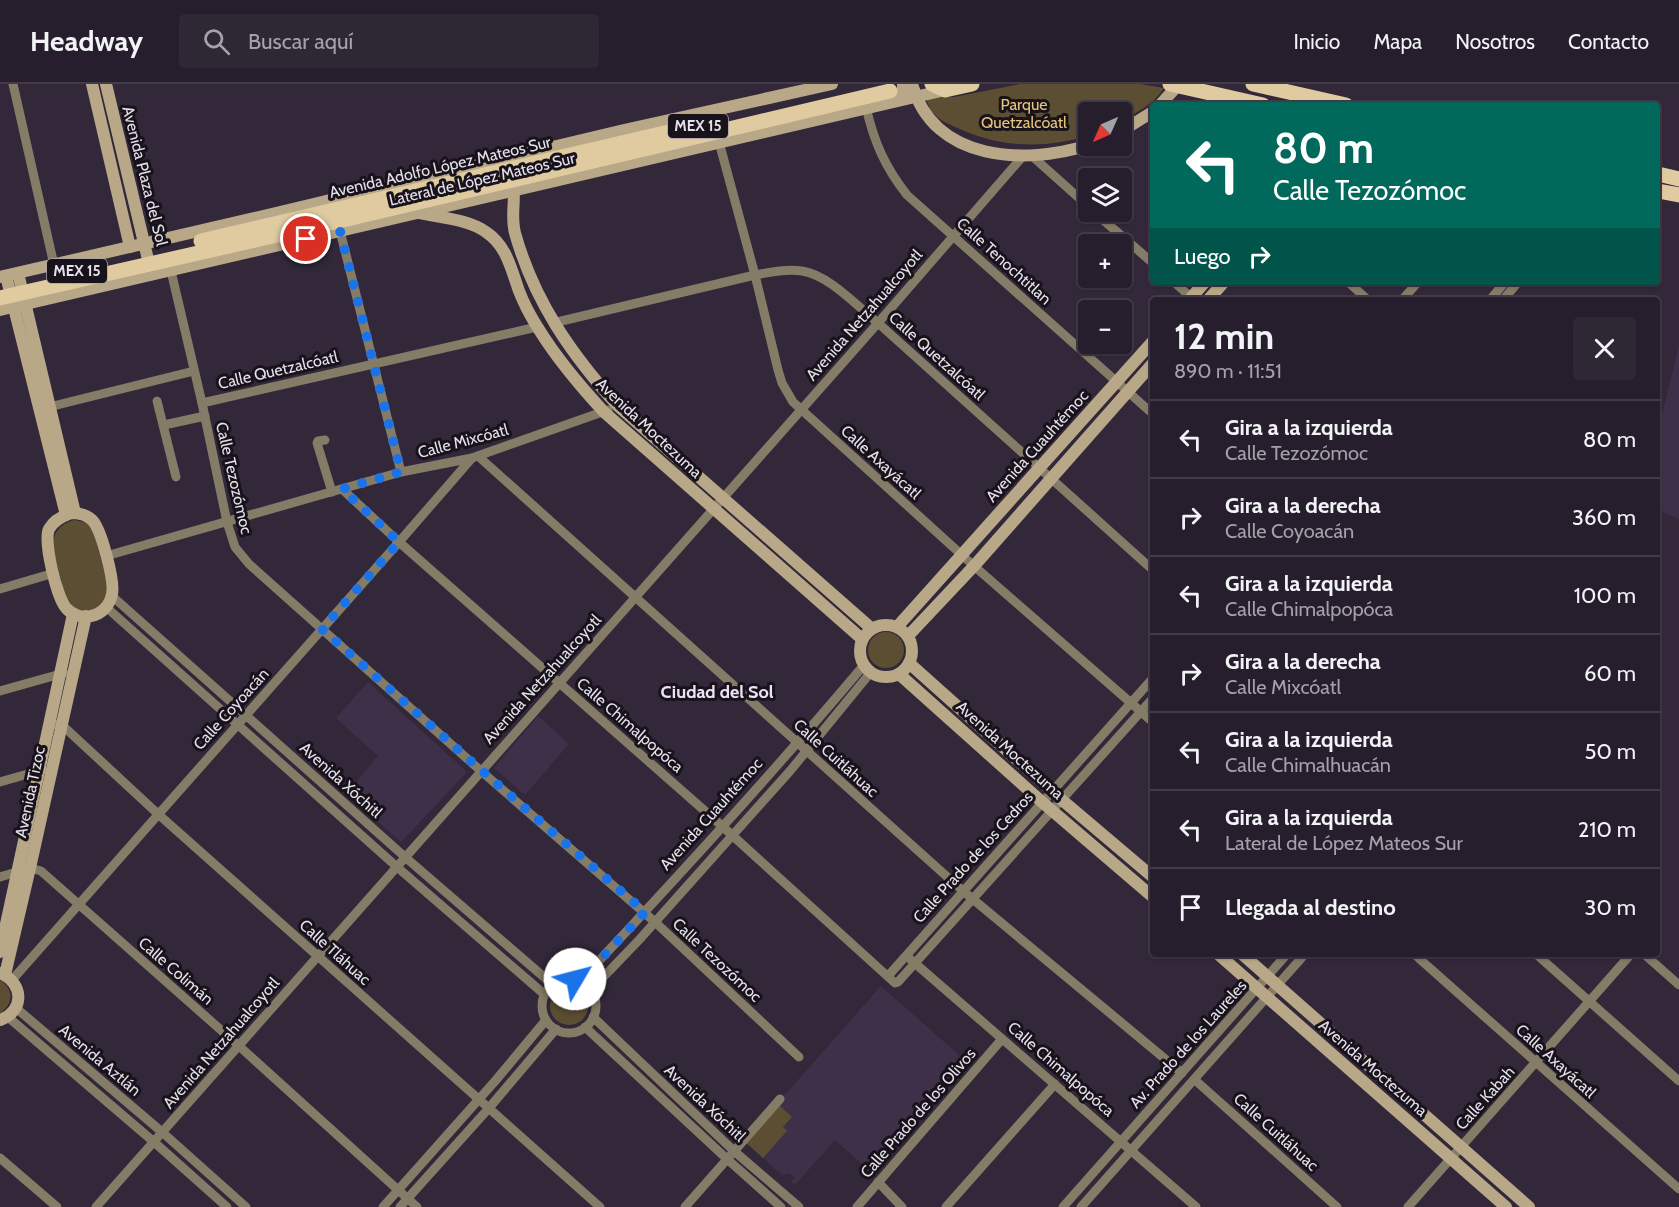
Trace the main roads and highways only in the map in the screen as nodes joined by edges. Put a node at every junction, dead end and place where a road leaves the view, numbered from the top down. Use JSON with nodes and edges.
{"nodes":[{"id":1,"x":972,"y":84,"type":"edge"},
{"id":2,"x":1175,"y":84,"type":"edge"},
{"id":3,"x":1253,"y":84,"type":"edge"},
{"id":4,"x":938,"y":87,"type":"edge"},
{"id":5,"x":895,"y":90,"type":"edge"},
{"id":6,"x":1250,"y":102,"type":"edge"},
{"id":7,"x":1314,"y":102,"type":"edge"},
{"id":8,"x":1660,"y":174,"type":"edge"},
{"id":9,"x":1679,"y":179,"type":"edge"},
{"id":10,"x":1660,"y":191,"type":"edge"},
{"id":11,"x":1679,"y":195,"type":"edge"},
{"id":12,"x":12,"y":289,"type":"edge"}],
"edges":[{"from":1,"to":4,"type":"main road","name":"Lateral de López Mateos Sur"},
{"from":2,"to":6,"type":"main road"},
{"from":3,"to":7,"type":"main road"},
{"from":5,"to":12,"type":"main road","name":"Avenida Adolfo López Mateos Sur","number":"MEX 15"},
{"from":8,"to":9,"type":"main road"},
{"from":10,"to":11,"type":"main road"}]}
